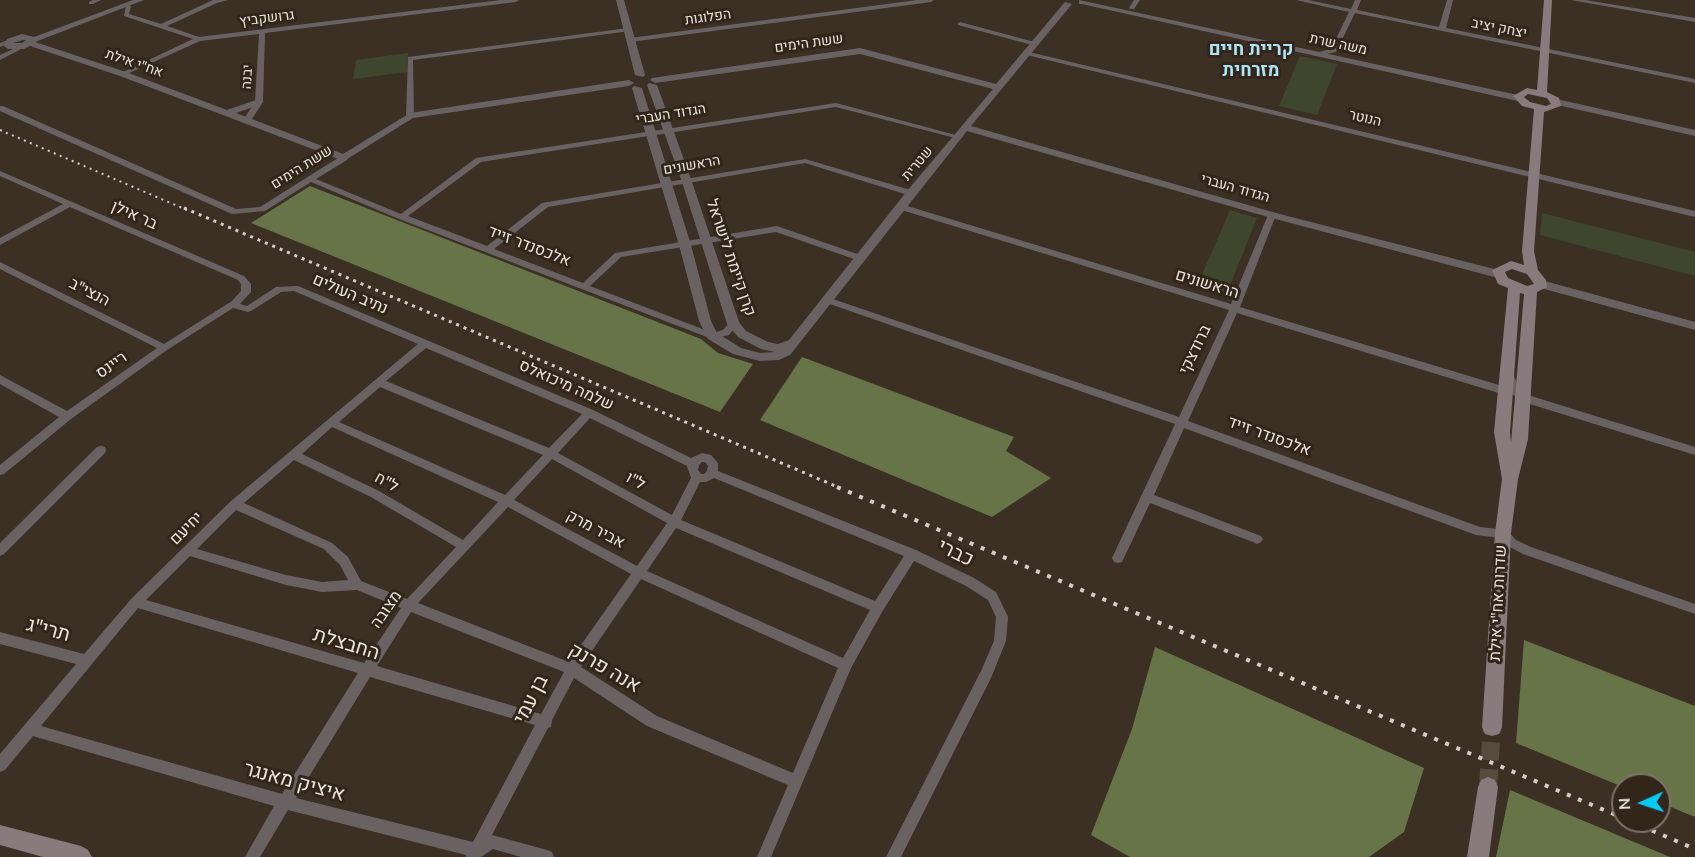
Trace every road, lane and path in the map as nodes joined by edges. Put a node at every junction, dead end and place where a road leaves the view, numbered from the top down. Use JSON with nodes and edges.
{"nodes":[{"id":1,"x":140,"y":0,"type":"edge"},
{"id":2,"x":225,"y":0,"type":"edge"},
{"id":3,"x":516,"y":0,"type":"edge"},
{"id":4,"x":620,"y":0,"type":"edge"},
{"id":5,"x":931,"y":0,"type":"edge"},
{"id":6,"x":1094,"y":0,"type":"edge"},
{"id":7,"x":1299,"y":0,"type":"edge"},
{"id":8,"x":1358,"y":0,"type":"edge"},
{"id":9,"x":1450,"y":0,"type":"edge"},
{"id":10,"x":1548,"y":0,"type":"edge"},
{"id":11,"x":1574,"y":0,"type":"edge"},
{"id":12,"x":1083,"y":1,"type":"edge"},
{"id":13,"x":1063,"y":2,"type":"edge"},
{"id":14,"x":128,"y":3,"type":"edge"},
{"id":15,"x":1134,"y":4,"type":"edge"},
{"id":16,"x":1353,"y":11,"type":"junction"},
{"id":17,"x":1695,"y":20,"type":"edge"},
{"id":18,"x":960,"y":24,"type":"dead end"},
{"id":19,"x":162,"y":26,"type":"junction"},
{"id":20,"x":628,"y":30,"type":"junction"},
{"id":21,"x":1442,"y":30,"type":"junction"},
{"id":22,"x":262,"y":32,"type":"junction"},
{"id":23,"x":0,"y":36,"type":"edge"},
{"id":24,"x":199,"y":39,"type":"junction"},
{"id":25,"x":630,"y":40,"type":"junction"},
{"id":26,"x":29,"y":42,"type":"junction"},
{"id":27,"x":6,"y":46,"type":"edge"},
{"id":28,"x":1032,"y":49,"type":"junction"},
{"id":29,"x":1545,"y":50,"type":"junction"},
{"id":30,"x":1334,"y":51,"type":"junction"},
{"id":31,"x":1317,"y":54,"type":"junction"},
{"id":32,"x":0,"y":58,"type":"edge"},
{"id":33,"x":123,"y":74,"type":"junction"},
{"id":34,"x":640,"y":75,"type":"junction"},
{"id":35,"x":1695,"y":81,"type":"edge"},
{"id":36,"x":653,"y":82,"type":"junction"},
{"id":37,"x":633,"y":86,"type":"junction"},
{"id":38,"x":1000,"y":88,"type":"junction"},
{"id":39,"x":1542,"y":93,"type":"junction"},
{"id":40,"x":1519,"y":95,"type":"junction"},
{"id":41,"x":259,"y":102,"type":"junction"},
{"id":42,"x":1556,"y":102,"type":"junction"},
{"id":43,"x":0,"y":106,"type":"edge"},
{"id":44,"x":1539,"y":108,"type":"junction"},
{"id":45,"x":228,"y":113,"type":"junction"},
{"id":46,"x":410,"y":116,"type":"junction"},
{"id":47,"x":247,"y":120,"type":"junction"},
{"id":48,"x":669,"y":130,"type":"junction"},
{"id":49,"x":963,"y":132,"type":"junction"},
{"id":50,"x":650,"y":133,"type":"junction"},
{"id":51,"x":1695,"y":133,"type":"edge"},
{"id":52,"x":344,"y":158,"type":"junction"},
{"id":53,"x":0,"y":173,"type":"edge"},
{"id":54,"x":1532,"y":173,"type":"junction"},
{"id":55,"x":310,"y":179,"type":"junction"},
{"id":56,"x":687,"y":182,"type":"junction"},
{"id":57,"x":666,"y":186,"type":"junction"},
{"id":58,"x":911,"y":193,"type":"junction"},
{"id":59,"x":69,"y":204,"type":"junction"},
{"id":60,"x":901,"y":207,"type":"junction"},
{"id":61,"x":1695,"y":214,"type":"edge"},
{"id":62,"x":1272,"y":215,"type":"junction"},
{"id":63,"x":402,"y":217,"type":"junction"},
{"id":64,"x":707,"y":241,"type":"junction"},
{"id":65,"x":0,"y":242,"type":"edge"},
{"id":66,"x":685,"y":245,"type":"junction"},
{"id":67,"x":489,"y":249,"type":"junction"},
{"id":68,"x":1528,"y":250,"type":"junction"},
{"id":69,"x":860,"y":258,"type":"junction"},
{"id":70,"x":0,"y":265,"type":"edge"},
{"id":71,"x":1518,"y":266,"type":"junction"},
{"id":72,"x":1532,"y":271,"type":"junction"},
{"id":73,"x":1498,"y":274,"type":"junction"},
{"id":74,"x":585,"y":286,"type":"junction"},
{"id":75,"x":1536,"y":287,"type":"junction"},
{"id":76,"x":1514,"y":288,"type":"junction"},
{"id":77,"x":246,"y":292,"type":"joint"},
{"id":78,"x":827,"y":300,"type":"junction"},
{"id":79,"x":232,"y":305,"type":"junction"},
{"id":80,"x":1234,"y":309,"type":"junction"},
{"id":81,"x":733,"y":324,"type":"junction"},
{"id":82,"x":1695,"y":326,"type":"edge"},
{"id":83,"x":712,"y":336,"type":"junction"},
{"id":84,"x":425,"y":343,"type":"junction"},
{"id":85,"x":790,"y":345,"type":"junction"},
{"id":86,"x":164,"y":348,"type":"junction"},
{"id":87,"x":1507,"y":370,"type":"junction"},
{"id":88,"x":0,"y":379,"type":"edge"},
{"id":89,"x":378,"y":381,"type":"junction"},
{"id":90,"x":1506,"y":391,"type":"junction"},
{"id":91,"x":1524,"y":398,"type":"junction"},
{"id":92,"x":589,"y":413,"type":"junction"},
{"id":93,"x":67,"y":416,"type":"junction"},
{"id":94,"x":330,"y":422,"type":"junction"},
{"id":95,"x":1179,"y":422,"type":"junction"},
{"id":96,"x":101,"y":450,"type":"dead end"},
{"id":97,"x":1695,"y":451,"type":"edge"},
{"id":98,"x":550,"y":453,"type":"junction"},
{"id":99,"x":292,"y":454,"type":"junction"},
{"id":100,"x":695,"y":470,"type":"junction"},
{"id":101,"x":0,"y":471,"type":"edge"},
{"id":102,"x":712,"y":473,"type":"junction"},
{"id":103,"x":1510,"y":479,"type":"junction"},
{"id":104,"x":1147,"y":497,"type":"junction"},
{"id":105,"x":506,"y":501,"type":"junction"},
{"id":106,"x":235,"y":504,"type":"junction"},
{"id":107,"x":674,"y":522,"type":"junction"},
{"id":108,"x":1503,"y":533,"type":"junction"},
{"id":109,"x":1257,"y":539,"type":"dead end"},
{"id":110,"x":463,"y":546,"type":"junction"},
{"id":111,"x":0,"y":550,"type":"edge"},
{"id":112,"x":188,"y":551,"type":"junction"},
{"id":113,"x":912,"y":554,"type":"junction"},
{"id":114,"x":1118,"y":558,"type":"dead end"},
{"id":115,"x":640,"y":573,"type":"junction"},
{"id":116,"x":357,"y":585,"type":"junction"},
{"id":117,"x":136,"y":602,"type":"junction"},
{"id":118,"x":410,"y":605,"type":"junction"},
{"id":119,"x":878,"y":608,"type":"junction"},
{"id":120,"x":1695,"y":609,"type":"edge"},
{"id":121,"x":0,"y":638,"type":"edge"},
{"id":122,"x":87,"y":661,"type":"junction"},
{"id":123,"x":846,"y":665,"type":"junction"},
{"id":124,"x":572,"y":669,"type":"junction"},
{"id":125,"x":366,"y":671,"type":"junction"},
{"id":126,"x":546,"y":722,"type":"junction"},
{"id":127,"x":1492,"y":727,"type":"tunnel mouth"},
{"id":128,"x":30,"y":729,"type":"junction"},
{"id":129,"x":0,"y":765,"type":"edge"},
{"id":130,"x":795,"y":781,"type":"junction"},
{"id":131,"x":1488,"y":787,"type":"tunnel mouth"},
{"id":132,"x":284,"y":802,"type":"junction"},
{"id":133,"x":0,"y":835,"type":"edge"},
{"id":134,"x":475,"y":853,"type":"edge"},
{"id":135,"x":81,"y":857,"type":"edge"},
{"id":136,"x":252,"y":857,"type":"edge"},
{"id":137,"x":547,"y":857,"type":"edge"},
{"id":138,"x":764,"y":857,"type":"edge"},
{"id":139,"x":893,"y":857,"type":"edge"},
{"id":140,"x":1478,"y":857,"type":"edge"}],
"edges":[{"from":1,"to":14,"type":"street"},
{"from":2,"to":19,"type":"street"},
{"from":3,"to":22,"type":"street","name":"גרושקביץ"},
{"from":4,"to":20,"type":"street"},
{"from":5,"to":25,"type":"street","name":"הפלוגות"},
{"from":6,"to":15,"type":"street","name":"משה שרת"},
{"from":7,"to":16,"type":"street","name":"יצחק יציב"},
{"from":8,"to":16,"type":"street"},
{"from":9,"to":21,"type":"street"},
{"from":10,"to":29,"type":"main road"},
{"from":11,"to":17,"type":"street"},
{"from":12,"to":13,"type":"street"},
{"from":12,"to":31,"type":"street","name":"משה שרת"},
{"from":13,"to":28,"type":"street","name":"שטרית"},
{"from":14,"to":19,"type":"street"},
{"from":14,"to":26,"type":"street"},
{"from":15,"to":30,"type":"street","name":"משה שרת"},
{"from":16,"to":21,"type":"street","name":"יצחק יציב"},
{"from":16,"to":30,"type":"street"},
{"from":18,"to":28,"type":"street","name":"הנוטר"},
{"from":19,"to":24,"type":"street"},
{"from":20,"to":25,"type":"street"},
{"from":20,"to":46,"type":"street"},
{"from":21,"to":29,"type":"street","name":"יצחק יציב"},
{"from":22,"to":24,"type":"street","name":"גרושקביץ"},
{"from":22,"to":41,"type":"street","name":"יבנה"},
{"from":23,"to":27,"type":"street"},
{"from":24,"to":33,"type":"street"},
{"from":25,"to":34,"type":"street"},
{"from":26,"to":27,"type":"street"},
{"from":26,"to":32,"type":"street"},
{"from":26,"to":33,"type":"street","name":"אח\"י אילת"},
{"from":28,"to":38,"type":"street","name":"שטרית"},
{"from":28,"to":54,"type":"street","name":"הנוטר"},
{"from":29,"to":35,"type":"street","name":"יצחק יציב"},
{"from":29,"to":39,"type":"main road"},
{"from":30,"to":31,"type":"street"},
{"from":30,"to":40,"type":"street","name":"משה שרת"},
{"from":31,"to":40,"type":"street","name":"משה שרת"},
{"from":33,"to":45,"type":"street","name":"אח\"י אילת"},
{"from":34,"to":36,"type":"street","name":"ששת הימים"},
{"from":34,"to":37,"type":"street"},
{"from":36,"to":37,"type":"street","name":"ששת הימים"},
{"from":36,"to":38,"type":"street","name":"ששת הימים"},
{"from":36,"to":48,"type":"street","name":"קרן קיימת לישראל"},
{"from":37,"to":46,"type":"street","name":"ששת הימים"},
{"from":37,"to":50,"type":"street"},
{"from":38,"to":49,"type":"street","name":"שטרית"},
{"from":39,"to":40,"type":"main road"},
{"from":39,"to":42,"type":"main road"},
{"from":40,"to":44,"type":"main road"},
{"from":41,"to":45,"type":"street"},
{"from":41,"to":47,"type":"street","name":"יבנה"},
{"from":42,"to":44,"type":"main road"},
{"from":42,"to":51,"type":"street"},
{"from":43,"to":55,"type":"street","name":"ששת הימים"},
{"from":44,"to":54,"type":"main road"},
{"from":45,"to":47,"type":"street"},
{"from":46,"to":52,"type":"street","name":"ששת הימים"},
{"from":47,"to":52,"type":"street"},
{"from":48,"to":49,"type":"street","name":"הגדוד העברי"},
{"from":48,"to":50,"type":"street","name":"הגדוד העברי"},
{"from":48,"to":56,"type":"street","name":"קרן קיימת לישראל"},
{"from":49,"to":58,"type":"street","name":"שטרית"},
{"from":49,"to":62,"type":"street","name":"הגדוד העברי"},
{"from":50,"to":57,"type":"street"},
{"from":50,"to":63,"type":"street","name":"הגדוד העברי"},
{"from":52,"to":55,"type":"street","name":"ששת הימים"},
{"from":53,"to":59,"type":"street","name":"בר אילן"},
{"from":54,"to":61,"type":"street","name":"הנוטר"},
{"from":54,"to":68,"type":"main road"},
{"from":55,"to":63,"type":"street","name":"אלכסנדר זייד"},
{"from":56,"to":57,"type":"street","name":"הראשונים"},
{"from":56,"to":58,"type":"street","name":"הראשונים"},
{"from":56,"to":64,"type":"street","name":"קרן קיימת לישראל"},
{"from":57,"to":66,"type":"street"},
{"from":57,"to":67,"type":"street","name":"הראשונים"},
{"from":58,"to":60,"type":"street","name":"שטרית"},
{"from":59,"to":65,"type":"street"},
{"from":59,"to":77,"type":"street","name":"בר אילן"},
{"from":60,"to":69,"type":"street","name":"שטרית"},
{"from":60,"to":80,"type":"street","name":"הראשונים"},
{"from":62,"to":73,"type":"street","name":"הגדוד העברי"},
{"from":62,"to":80,"type":"street","name":"ברודצקי"},
{"from":63,"to":67,"type":"street","name":"אלכסנדר זייד"},
{"from":64,"to":66,"type":"street"},
{"from":64,"to":69,"type":"street"},
{"from":64,"to":81,"type":"street","name":"קרן קיימת לישראל"},
{"from":66,"to":74,"type":"street"},
{"from":66,"to":83,"type":"street"},
{"from":67,"to":74,"type":"street","name":"אלכסנדר זייד"},
{"from":68,"to":71,"type":"main road"},
{"from":68,"to":72,"type":"main road"},
{"from":69,"to":78,"type":"street","name":"שטרית"},
{"from":70,"to":86,"type":"street","name":"הנצי\"ב"},
{"from":71,"to":72,"type":"main road"},
{"from":71,"to":73,"type":"main road"},
{"from":72,"to":75,"type":"main road"},
{"from":73,"to":76,"type":"main road"},
{"from":74,"to":83,"type":"street","name":"אלכסנדר זייד"},
{"from":75,"to":76,"type":"main road"},
{"from":75,"to":82,"type":"street"},
{"from":75,"to":91,"type":"main road","name":"שדרות אח\"י אילת"},
{"from":76,"to":87,"type":"main road","name":"שדרות אח\"י אילת"},
{"from":77,"to":79,"type":"street","name":"ריינס"},
{"from":78,"to":85,"type":"street","name":"שטרית"},
{"from":78,"to":95,"type":"street","name":"אלכסנדר זייד"},
{"from":79,"to":84,"type":"street","name":"נתיב העולים"},
{"from":79,"to":86,"type":"street","name":"ריינס"},
{"from":80,"to":90,"type":"street","name":"הראשונים"},
{"from":80,"to":95,"type":"street","name":"ברודצקי"},
{"from":81,"to":83,"type":"street"},
{"from":81,"to":85,"type":"street","name":"קרן קיימת לישראל"},
{"from":83,"to":85,"type":"street"},
{"from":84,"to":89,"type":"street","name":"יחיעם"},
{"from":84,"to":92,"type":"street","name":"שלמה מיכואלס"},
{"from":86,"to":93,"type":"street","name":"ריינס"},
{"from":87,"to":90,"type":"main road","name":"שדרות אח\"י אילת"},
{"from":87,"to":91,"type":"street"},
{"from":88,"to":93,"type":"street"},
{"from":89,"to":94,"type":"street","name":"יחיעם"},
{"from":89,"to":98,"type":"street","name":"ל\"ו"},
{"from":90,"to":103,"type":"main road","name":"שדרות אח\"י אילת"},
{"from":91,"to":97,"type":"street"},
{"from":91,"to":103,"type":"main road","name":"שדרות אח\"י אילת"},
{"from":92,"to":98,"type":"street","name":"מצובה"},
{"from":92,"to":100,"type":"street","name":"שלמה מיכואלס"},
{"from":93,"to":101,"type":"street","name":"ריינס"},
{"from":94,"to":99,"type":"street","name":"יחיעם"},
{"from":94,"to":105,"type":"street","name":"אביר מרק"},
{"from":95,"to":104,"type":"street","name":"ברודצקי"},
{"from":95,"to":108,"type":"street","name":"אלכסנדר זייד"},
{"from":96,"to":111,"type":"street"},
{"from":98,"to":105,"type":"street","name":"מצובה"},
{"from":98,"to":107,"type":"street","name":"ל\"ו"},
{"from":99,"to":106,"type":"street","name":"יחיעם"},
{"from":99,"to":110,"type":"street","name":"ל\"ח"},
{"from":100,"to":102,"type":"street"},
{"from":100,"to":102,"type":"street"},
{"from":100,"to":107,"type":"street","name":"בן עמי"},
{"from":102,"to":113,"type":"street"},
{"from":103,"to":108,"type":"main road","name":"שדרות אח\"י אילת"},
{"from":104,"to":109,"type":"street"},
{"from":104,"to":114,"type":"street","name":"ברודצקי"},
{"from":105,"to":110,"type":"street","name":"מצובה"},
{"from":105,"to":115,"type":"street","name":"אביר מרק"},
{"from":106,"to":112,"type":"street","name":"יחיעם"},
{"from":106,"to":116,"type":"street"},
{"from":107,"to":115,"type":"street","name":"בן עמי"},
{"from":107,"to":119,"type":"street","name":"ל\"ו"},
{"from":108,"to":120,"type":"street"},
{"from":108,"to":127,"type":"main road","name":"שדרות אח\"י אילת"},
{"from":110,"to":118,"type":"street","name":"מצובה"},
{"from":112,"to":116,"type":"street","name":"אנה פרנק"},
{"from":112,"to":117,"type":"street","name":"יחיעם"},
{"from":113,"to":119,"type":"street","name":"כברי"},
{"from":113,"to":139,"type":"street","name":"כברי"},
{"from":115,"to":123,"type":"street","name":"אביר מרק"},
{"from":115,"to":124,"type":"street","name":"בן עמי"},
{"from":116,"to":118,"type":"street","name":"אנה פרנק"},
{"from":117,"to":122,"type":"street","name":"יחיעם"},
{"from":117,"to":125,"type":"street","name":"החבצלת"},
{"from":118,"to":124,"type":"street","name":"אנה פרנק"},
{"from":118,"to":125,"type":"street","name":"מצובה"},
{"from":119,"to":123,"type":"street","name":"כברי"},
{"from":121,"to":122,"type":"street","name":"תרי\"ג"},
{"from":122,"to":128,"type":"street","name":"יחיעם"},
{"from":123,"to":130,"type":"street","name":"כברי"},
{"from":124,"to":126,"type":"street","name":"בן עמי"},
{"from":124,"to":130,"type":"street","name":"אנה פרנק"},
{"from":125,"to":126,"type":"street","name":"החבצלת"},
{"from":125,"to":132,"type":"street","name":"מצובה"},
{"from":126,"to":134,"type":"street","name":"בן עמי"},
{"from":128,"to":129,"type":"street","name":"יחיעם"},
{"from":128,"to":132,"type":"street","name":"איציק מאנגר"},
{"from":130,"to":138,"type":"street","name":"כברי"},
{"from":131,"to":140,"type":"main road"},
{"from":132,"to":134,"type":"street","name":"איציק מאנגר"},
{"from":132,"to":136,"type":"street","name":"מצובה"},
{"from":133,"to":135,"type":"main road"},
{"from":134,"to":137,"type":"street","name":"איציק מאנגר"}]}
